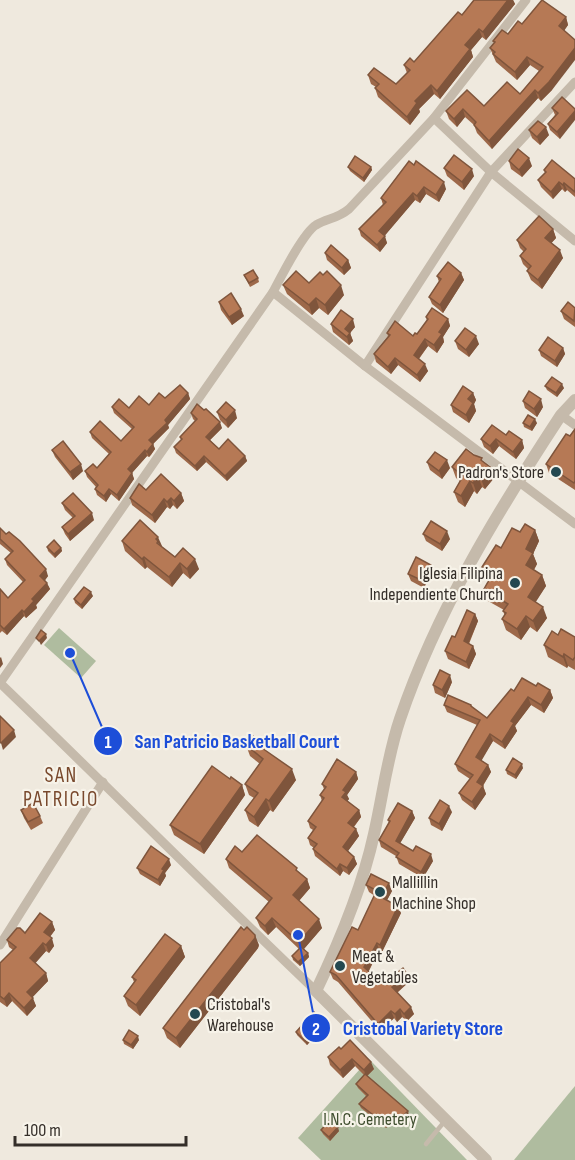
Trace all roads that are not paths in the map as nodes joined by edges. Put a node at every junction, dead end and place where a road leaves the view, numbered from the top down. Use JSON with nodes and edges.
{"nodes":[{"id":1,"x":526,"y":0,"type":"edge"},
{"id":2,"x":575,"y":82,"type":"edge"},
{"id":3,"x":434,"y":118,"type":"junction"},
{"id":4,"x":491,"y":172,"type":"junction"},
{"id":5,"x":575,"y":241,"type":"edge"},
{"id":6,"x":273,"y":292,"type":"junction"},
{"id":7,"x":365,"y":366,"type":"junction"},
{"id":8,"x":575,"y":399,"type":"edge"},
{"id":9,"x":561,"y":415,"type":"junction"},
{"id":10,"x":575,"y":425,"type":"edge"},
{"id":11,"x":518,"y":481,"type":"junction"},
{"id":12,"x":575,"y":524,"type":"edge"},
{"id":13,"x":103,"y":782,"type":"junction"},
{"id":14,"x":0,"y":945,"type":"edge"},
{"id":15,"x":316,"y":992,"type":"junction"},
{"id":16,"x":446,"y":1119,"type":"junction"},
{"id":17,"x":426,"y":1144,"type":"dead end"},
{"id":18,"x":486,"y":1160,"type":"edge"}],
"edges":[{"from":1,"to":3,"type":"street"},
{"from":2,"to":4,"type":"street"},
{"from":3,"to":4,"type":"street"},
{"from":3,"to":6,"type":"street"},
{"from":4,"to":5,"type":"street"},
{"from":4,"to":7,"type":"street"},
{"from":6,"to":7,"type":"street"},
{"from":6,"to":13,"type":"street"},
{"from":7,"to":11,"type":"street"},
{"from":8,"to":9,"type":"street"},
{"from":9,"to":10,"type":"street"},
{"from":9,"to":11,"type":"street"},
{"from":11,"to":12,"type":"street"},
{"from":11,"to":15,"type":"street"},
{"from":13,"to":14,"type":"street"},
{"from":13,"to":15,"type":"street"},
{"from":15,"to":16,"type":"street"},
{"from":16,"to":17,"type":"lane"},
{"from":16,"to":18,"type":"street"}]}
